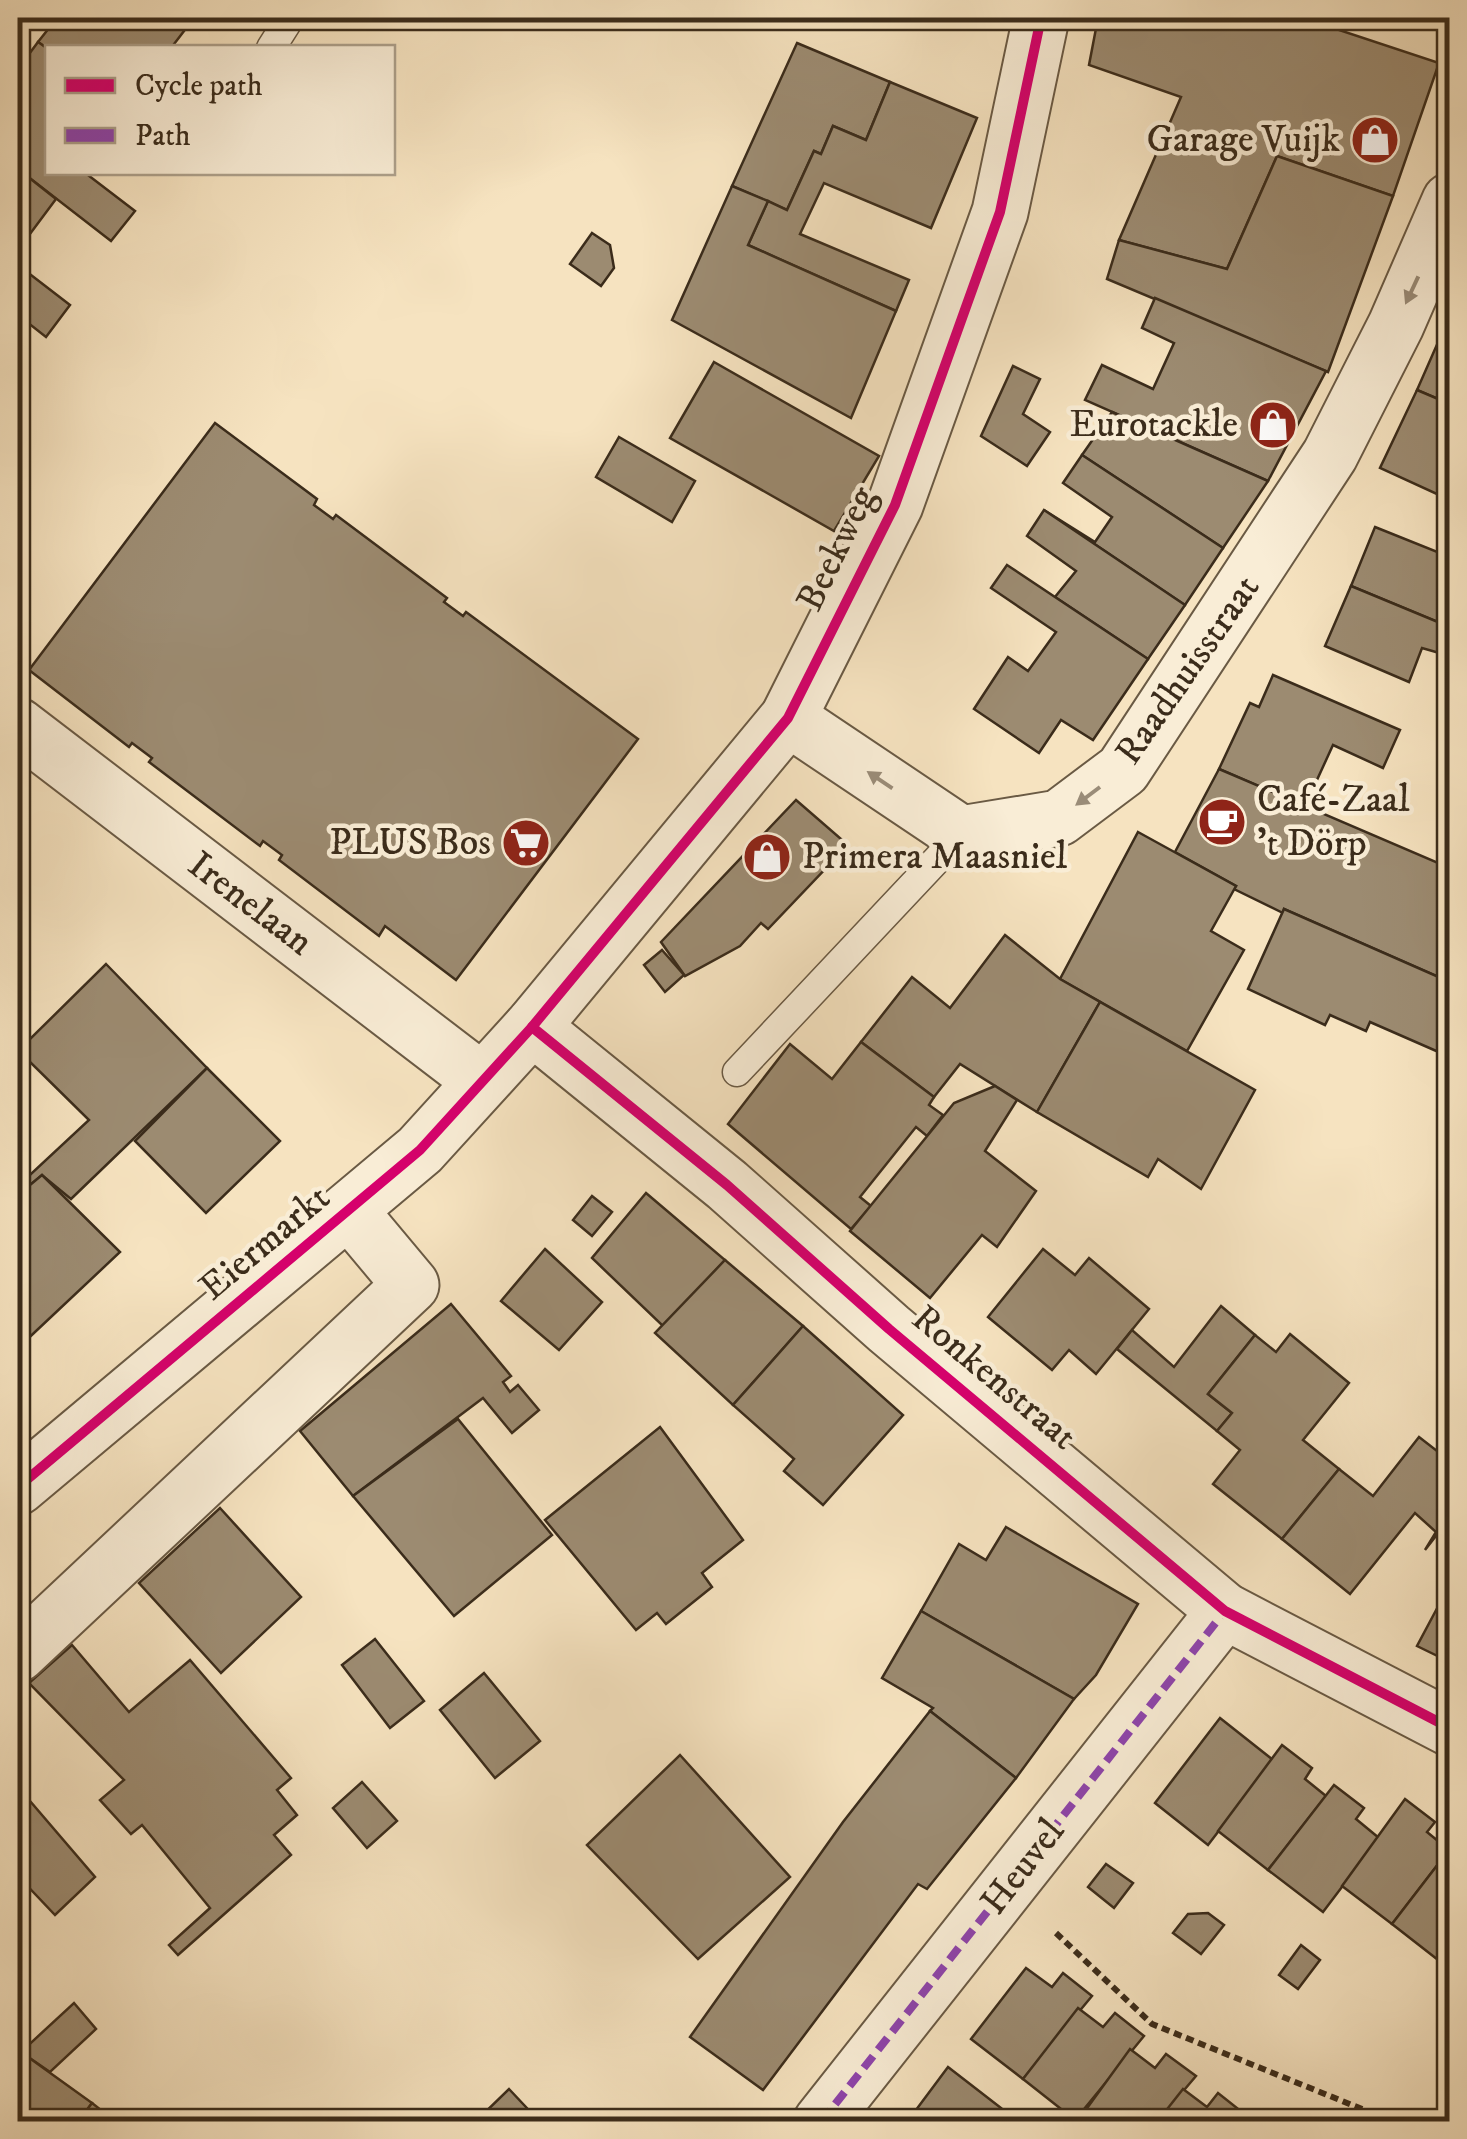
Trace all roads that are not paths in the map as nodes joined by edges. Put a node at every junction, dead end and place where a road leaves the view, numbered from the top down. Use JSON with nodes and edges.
{"nodes":[{"id":1,"x":290,"y":18,"type":"edge"},
{"id":2,"x":1041,"y":18,"type":"edge"},
{"id":3,"x":273,"y":45,"type":"edge"},
{"id":4,"x":1447,"y":217,"type":"edge"},
{"id":5,"x":788,"y":718,"type":"junction"},
{"id":6,"x":18,"y":726,"type":"edge"},
{"id":7,"x":961,"y":834,"type":"junction"},
{"id":8,"x":532,"y":1027,"type":"junction"},
{"id":9,"x":736,"y":1072,"type":"dead end"},
{"id":10,"x":482,"y":1082,"type":"junction"},
{"id":11,"x":350,"y":1212,"type":"junction"},
{"id":12,"x":18,"y":1486,"type":"edge"},
{"id":13,"x":1224,"y":1611,"type":"junction"},
{"id":14,"x":18,"y":1654,"type":"edge"},
{"id":15,"x":1450,"y":1728,"type":"edge"},
{"id":16,"x":821,"y":2122,"type":"edge"}],
"edges":[{"from":1,"to":3,"type":"lane"},
{"from":2,"to":5,"type":"street","name":"Beekweg"},
{"from":4,"to":7,"type":"street","name":"Raadhuisstraat","one_way":true},
{"from":7,"to":5,"type":"street","one_way":true},
{"from":5,"to":8,"type":"street","name":"Beekweg"},
{"from":6,"to":10,"type":"street","name":"Irenelaan"},
{"from":7,"to":9,"type":"lane"},
{"from":8,"to":10,"type":"street","name":"Eiermarkt"},
{"from":8,"to":13,"type":"street","name":"Ronkenstraat"},
{"from":10,"to":11,"type":"street","name":"Eiermarkt"},
{"from":11,"to":12,"type":"street","name":"Eiermarkt"},
{"from":11,"to":14,"type":"street","name":"Eiermarkt"},
{"from":13,"to":15,"type":"street","name":"Ronkenstraat"},
{"from":13,"to":16,"type":"street","name":"Heuvel"}]}
